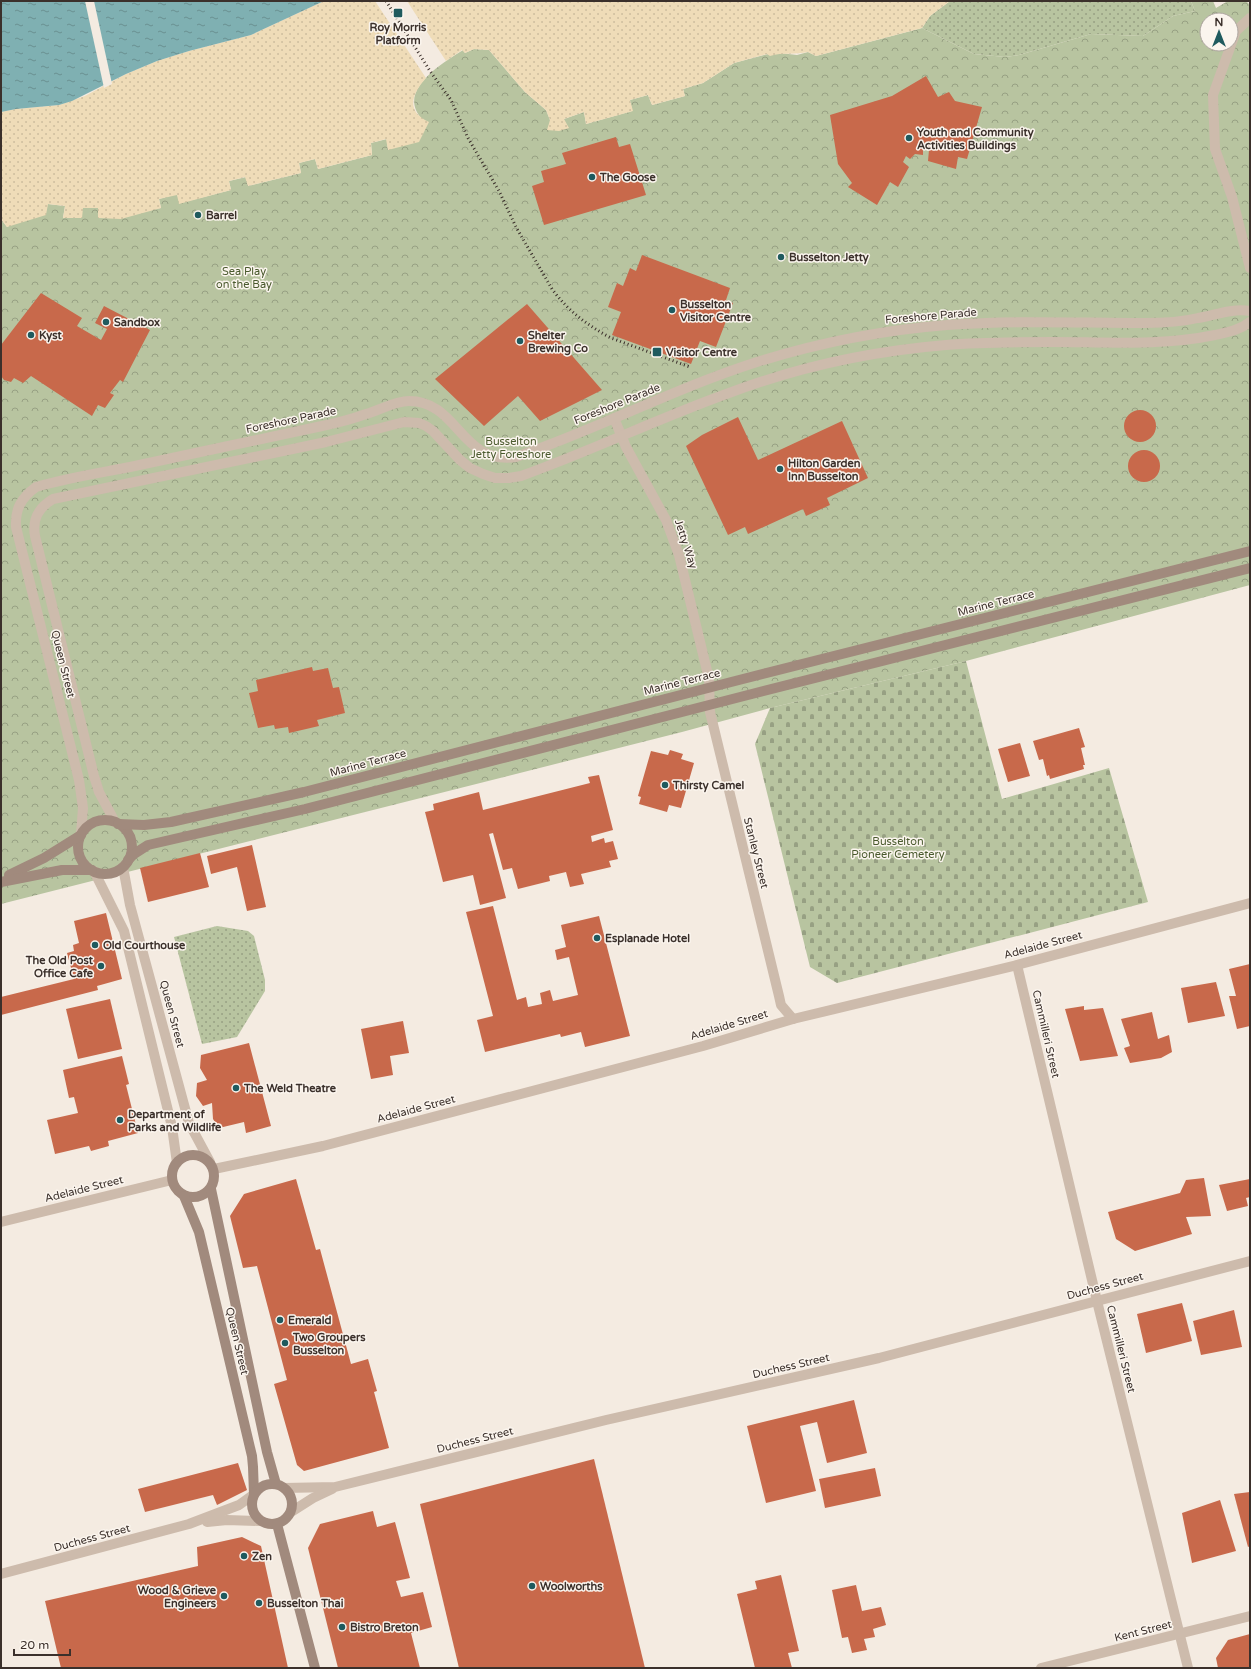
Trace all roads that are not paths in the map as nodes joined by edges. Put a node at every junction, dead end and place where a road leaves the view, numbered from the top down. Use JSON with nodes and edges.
{"nodes":[{"id":1,"x":1250,"y":18,"type":"edge"},
{"id":2,"x":1250,"y":268,"type":"edge"},
{"id":3,"x":1250,"y":311,"type":"edge"},
{"id":4,"x":1250,"y":322,"type":"edge"},
{"id":5,"x":614,"y":418,"type":"junction"},
{"id":6,"x":622,"y":436,"type":"junction"},
{"id":7,"x":21,"y":501,"type":"joint"},
{"id":8,"x":1250,"y":551,"type":"edge"},
{"id":9,"x":1250,"y":568,"type":"edge"},
{"id":10,"x":709,"y":688,"type":"junction"},
{"id":11,"x":710,"y":705,"type":"junction"},
{"id":12,"x":117,"y":823,"type":"junction"},
{"id":13,"x":81,"y":834,"type":"junction"},
{"id":14,"x":126,"y":864,"type":"junction"},
{"id":15,"x":93,"y":871,"type":"junction"},
{"id":16,"x":1,"y":877,"type":"edge"},
{"id":17,"x":1,"y":882,"type":"edge"},
{"id":18,"x":1250,"y":903,"type":"edge"},
{"id":19,"x":1017,"y":964,"type":"junction"},
{"id":20,"x":793,"y":1019,"type":"junction"},
{"id":21,"x":177,"y":1162,"type":"junction"},
{"id":22,"x":212,"y":1166,"type":"junction"},
{"id":23,"x":172,"y":1180,"type":"junction"},
{"id":24,"x":211,"y":1189,"type":"junction"},
{"id":25,"x":184,"y":1196,"type":"junction"},
{"id":26,"x":1,"y":1222,"type":"edge"},
{"id":27,"x":1250,"y":1261,"type":"edge"},
{"id":28,"x":1097,"y":1300,"type":"junction"},
{"id":29,"x":280,"y":1486,"type":"junction"},
{"id":30,"x":335,"y":1487,"type":"junction"},
{"id":31,"x":253,"y":1495,"type":"junction"},
{"id":32,"x":291,"y":1512,"type":"junction"},
{"id":33,"x":259,"y":1521,"type":"junction"},
{"id":34,"x":189,"y":1524,"type":"junction"},
{"id":35,"x":277,"y":1524,"type":"junction"},
{"id":36,"x":1,"y":1574,"type":"edge"},
{"id":37,"x":1250,"y":1616,"type":"edge"},
{"id":38,"x":1180,"y":1634,"type":"junction"},
{"id":39,"x":314,"y":1668,"type":"edge"},
{"id":40,"x":1041,"y":1668,"type":"edge"},
{"id":41,"x":1188,"y":1668,"type":"edge"}],
"edges":[{"from":1,"to":2,"type":"street"},
{"from":3,"to":5,"type":"street","name":"Foreshore Parade"},
{"from":4,"to":6,"type":"street"},
{"from":5,"to":6,"type":"street","name":"Jetty Way"},
{"from":5,"to":7,"type":"street","name":"Foreshore Parade"},
{"from":6,"to":10,"type":"street","name":"Jetty Way"},
{"from":6,"to":12,"type":"street","name":"Queen Street"},
{"from":7,"to":13,"type":"street","name":"Queen Street"},
{"from":8,"to":10,"type":"street","name":"Marine Terrace"},
{"from":9,"to":11,"type":"street"},
{"from":10,"to":11,"type":"street","name":"Stanley Street"},
{"from":10,"to":12,"type":"street","name":"Marine Terrace"},
{"from":11,"to":14,"type":"street"},
{"from":11,"to":20,"type":"street","name":"Stanley Street"},
{"from":12,"to":13,"type":"street"},
{"from":12,"to":14,"type":"street"},
{"from":13,"to":15,"type":"street"},
{"from":13,"to":16,"type":"street"},
{"from":14,"to":15,"type":"street"},
{"from":14,"to":22,"type":"street","name":"Queen Street"},
{"from":15,"to":17,"type":"street"},
{"from":15,"to":21,"type":"street"},
{"from":18,"to":19,"type":"street","name":"Adelaide Street"},
{"from":19,"to":20,"type":"street","name":"Adelaide Street"},
{"from":19,"to":28,"type":"street","name":"Cammilleri Street"},
{"from":20,"to":22,"type":"street","name":"Adelaide Street"},
{"from":21,"to":22,"type":"street"},
{"from":21,"to":23,"type":"street"},
{"from":22,"to":24,"type":"street"},
{"from":23,"to":25,"type":"street"},
{"from":23,"to":26,"type":"street","name":"Adelaide Street"},
{"from":24,"to":25,"type":"street"},
{"from":24,"to":29,"type":"street","name":"Queen Street"},
{"from":25,"to":31,"type":"street","name":"Queen Street"},
{"from":27,"to":28,"type":"street","name":"Duchess Street"},
{"from":28,"to":30,"type":"street","name":"Duchess Street"},
{"from":28,"to":38,"type":"street","name":"Cammilleri Street"},
{"from":29,"to":30,"type":"street","name":"Duchess Street"},
{"from":29,"to":31,"type":"street"},
{"from":29,"to":32,"type":"street"},
{"from":30,"to":32,"type":"street","name":"Duchess Street"},
{"from":31,"to":33,"type":"street"},
{"from":31,"to":34,"type":"street","name":"Duchess Street"},
{"from":32,"to":35,"type":"street"},
{"from":33,"to":34,"type":"street","name":"Duchess Street"},
{"from":33,"to":35,"type":"street"},
{"from":34,"to":36,"type":"street","name":"Duchess Street"},
{"from":35,"to":39,"type":"street"},
{"from":37,"to":38,"type":"street","name":"Kent Street"},
{"from":38,"to":40,"type":"street","name":"Kent Street"},
{"from":38,"to":41,"type":"street","name":"Cammilleri Street"}]}
